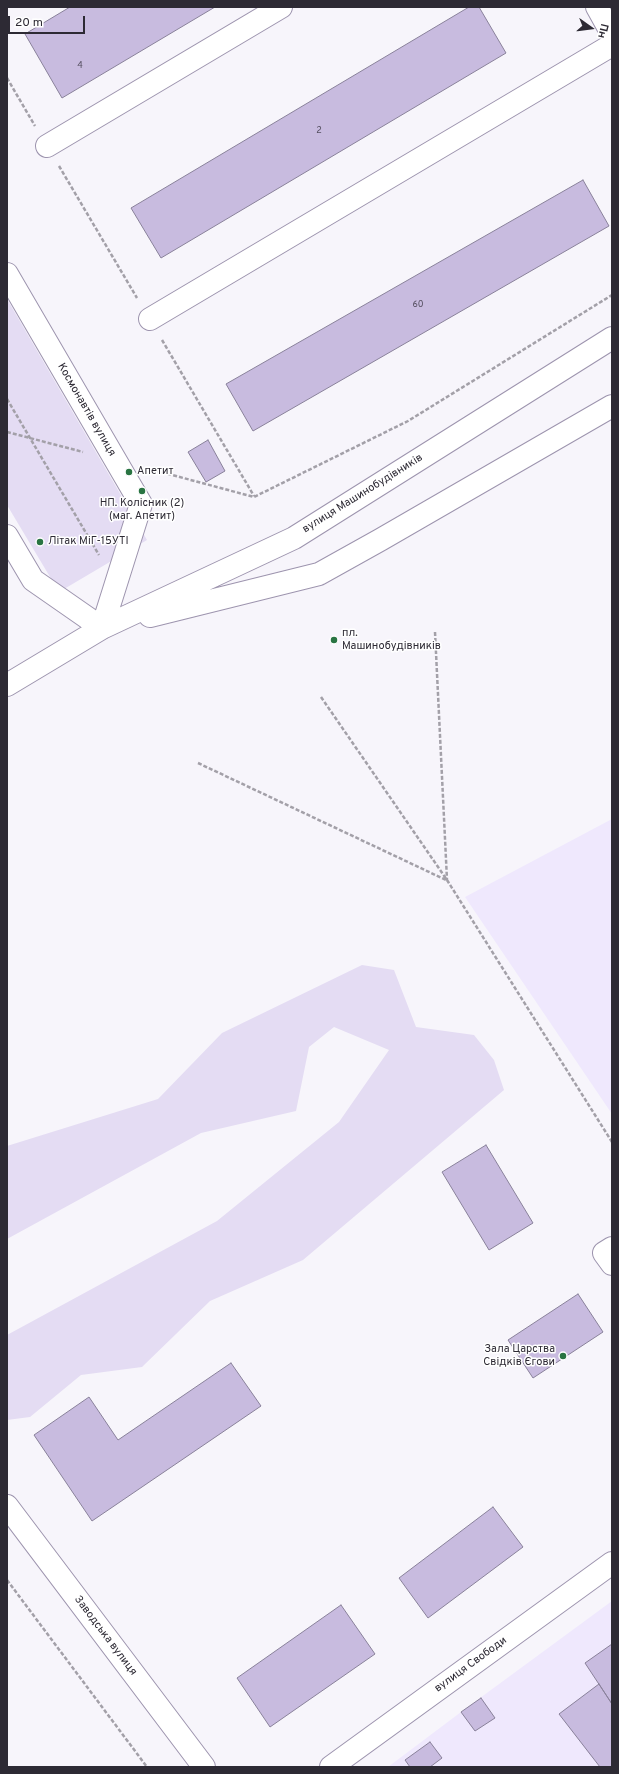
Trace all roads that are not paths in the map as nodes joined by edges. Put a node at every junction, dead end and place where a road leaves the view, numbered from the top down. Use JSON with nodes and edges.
{"nodes":[{"id":1,"x":280,"y":7,"type":"edge"},
{"id":2,"x":597,"y":7,"type":"edge"},
{"id":3,"x":612,"y":34,"type":"edge"},
{"id":4,"x":612,"y":45,"type":"edge"},
{"id":5,"x":47,"y":146,"type":"road end"},
{"id":6,"x":7,"y":274,"type":"edge"},
{"id":7,"x":150,"y":319,"type":"road end"},
{"id":8,"x":612,"y":338,"type":"edge"},
{"id":9,"x":612,"y":406,"type":"edge"},
{"id":10,"x":7,"y":536,"type":"edge"},
{"id":11,"x":102,"y":628,"type":"junction"},
{"id":12,"x":7,"y":685,"type":"edge"},
{"id":13,"x":612,"y":1248,"type":"edge"},
{"id":14,"x":612,"y":1264,"type":"edge"},
{"id":15,"x":7,"y":1506,"type":"edge"},
{"id":16,"x":612,"y":1563,"type":"edge"},
{"id":17,"x":204,"y":1767,"type":"edge"},
{"id":18,"x":331,"y":1767,"type":"edge"}],
"edges":[{"from":1,"to":5,"type":"street"},
{"from":2,"to":3,"type":"street"},
{"from":4,"to":7,"type":"street"},
{"from":6,"to":11,"type":"street","name":"Космонавтів вулиця"},
{"from":8,"to":11,"type":"street","name":"вулиця Машинобудівників"},
{"from":9,"to":11,"type":"street","name":"вулиця Машинобудівників"},
{"from":10,"to":11,"type":"street"},
{"from":11,"to":12,"type":"street","name":"вулиця Машинобудівників"},
{"from":13,"to":14,"type":"street"},
{"from":15,"to":17,"type":"street","name":"Заводська вулиця"},
{"from":16,"to":18,"type":"street","name":"вулиця Свободи"}]}
